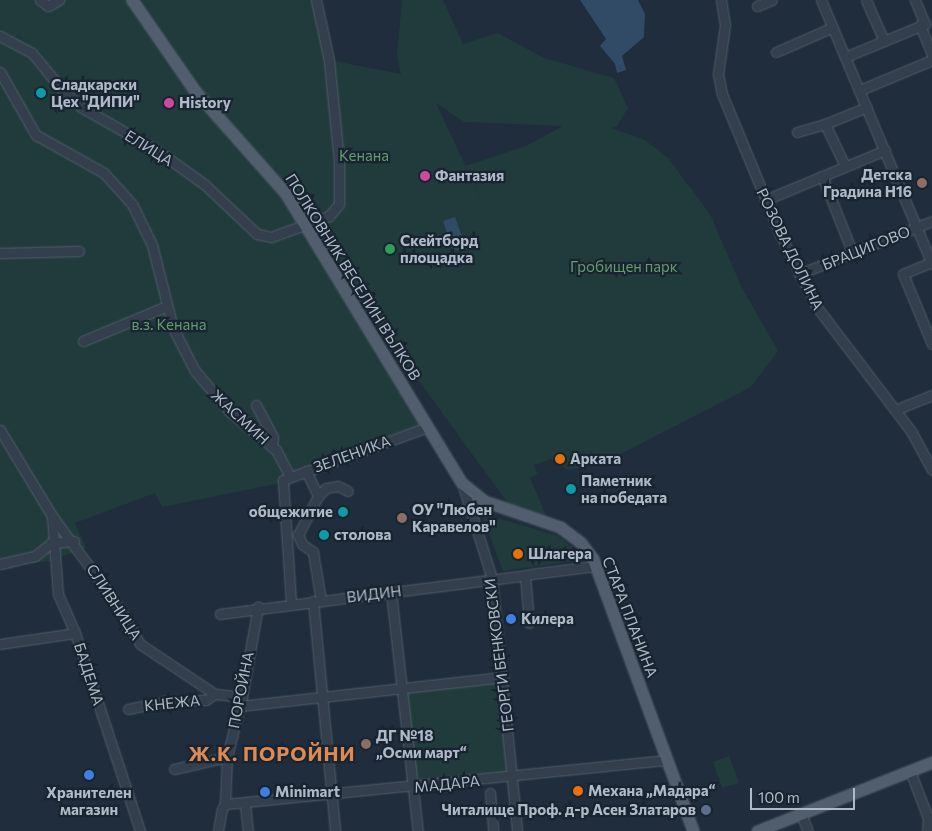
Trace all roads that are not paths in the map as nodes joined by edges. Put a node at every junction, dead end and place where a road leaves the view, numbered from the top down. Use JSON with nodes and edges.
{"nodes":[{"id":1,"x":40,"y":0,"type":"edge"},
{"id":2,"x":59,"y":0,"type":"edge"},
{"id":3,"x":132,"y":0,"type":"edge"},
{"id":4,"x":316,"y":0,"type":"edge"},
{"id":5,"x":721,"y":0,"type":"edge"},
{"id":6,"x":772,"y":0,"type":"edge"},
{"id":7,"x":821,"y":0,"type":"edge"},
{"id":8,"x":866,"y":0,"type":"edge"},
{"id":9,"x":915,"y":0,"type":"edge"},
{"id":10,"x":757,"y":6,"type":"dead end"},
{"id":11,"x":922,"y":25,"type":"junction"},
{"id":12,"x":833,"y":27,"type":"junction"},
{"id":13,"x":0,"y":36,"type":"edge"},
{"id":14,"x":884,"y":41,"type":"junction"},
{"id":15,"x":776,"y":52,"type":"dead end"},
{"id":16,"x":932,"y":55,"type":"edge"},
{"id":17,"x":845,"y":57,"type":"junction"},
{"id":18,"x":932,"y":60,"type":"edge"},
{"id":19,"x":0,"y":72,"type":"edge"},
{"id":20,"x":860,"y":90,"type":"junction"},
{"id":21,"x":867,"y":107,"type":"junction"},
{"id":22,"x":825,"y":124,"type":"junction"},
{"id":23,"x":797,"y":132,"type":"dead end"},
{"id":24,"x":885,"y":150,"type":"junction"},
{"id":25,"x":845,"y":166,"type":"junction"},
{"id":26,"x":822,"y":176,"type":"junction"},
{"id":27,"x":765,"y":200,"type":"junction"},
{"id":28,"x":932,"y":221,"type":"edge"},
{"id":29,"x":306,"y":226,"type":"junction"},
{"id":30,"x":917,"y":227,"type":"junction"},
{"id":31,"x":79,"y":251,"type":"dead end"},
{"id":32,"x":0,"y":253,"type":"edge"},
{"id":33,"x":853,"y":254,"type":"junction"},
{"id":34,"x":932,"y":263,"type":"edge"},
{"id":35,"x":799,"y":274,"type":"junction"},
{"id":36,"x":167,"y":306,"type":"junction"},
{"id":37,"x":83,"y":340,"type":"dead end"},
{"id":38,"x":932,"y":344,"type":"edge"},
{"id":39,"x":932,"y":395,"type":"edge"},
{"id":40,"x":256,"y":405,"type":"dead end"},
{"id":41,"x":895,"y":410,"type":"junction"},
{"id":42,"x":428,"y":427,"type":"junction"},
{"id":43,"x":0,"y":430,"type":"edge"},
{"id":44,"x":272,"y":447,"type":"junction"},
{"id":45,"x":306,"y":470,"type":"junction"},
{"id":46,"x":932,"y":470,"type":"edge"},
{"id":47,"x":290,"y":476,"type":"junction"},
{"id":48,"x":462,"y":483,"type":"junction"},
{"id":49,"x":348,"y":491,"type":"dead end"},
{"id":50,"x":318,"y":496,"type":"junction"},
{"id":51,"x":52,"y":516,"type":"junction"},
{"id":52,"x":74,"y":541,"type":"junction"},
{"id":53,"x":56,"y":542,"type":"junction"},
{"id":54,"x":0,"y":564,"type":"edge"},
{"id":55,"x":596,"y":566,"type":"junction"},
{"id":56,"x":528,"y":575,"type":"junction"},
{"id":57,"x":492,"y":579,"type":"junction"},
{"id":58,"x":391,"y":592,"type":"junction"},
{"id":59,"x":317,"y":601,"type":"junction"},
{"id":60,"x":291,"y":602,"type":"junction"},
{"id":61,"x":258,"y":606,"type":"junction"},
{"id":62,"x":220,"y":614,"type":"dead end"},
{"id":63,"x":529,"y":623,"type":"dead end"},
{"id":64,"x":76,"y":633,"type":"junction"},
{"id":65,"x":0,"y":644,"type":"edge"},
{"id":66,"x":503,"y":677,"type":"junction"},
{"id":67,"x":401,"y":688,"type":"junction"},
{"id":68,"x":215,"y":694,"type":"junction"},
{"id":69,"x":322,"y":697,"type":"junction"},
{"id":70,"x":241,"y":702,"type":"junction"},
{"id":71,"x":128,"y":709,"type":"dead end"},
{"id":72,"x":226,"y":757,"type":"junction"},
{"id":73,"x":668,"y":760,"type":"junction"},
{"id":74,"x":932,"y":762,"type":"edge"},
{"id":75,"x":174,"y":769,"type":"dead end"},
{"id":76,"x":910,"y":771,"type":"junction"},
{"id":77,"x":512,"y":777,"type":"junction"},
{"id":78,"x":414,"y":787,"type":"junction"},
{"id":79,"x":490,"y":793,"type":"dead end"},
{"id":80,"x":331,"y":796,"type":"junction"},
{"id":81,"x":225,"y":804,"type":"junction"},
{"id":82,"x":245,"y":804,"type":"junction"},
{"id":83,"x":801,"y":814,"type":"junction"},
{"id":84,"x":140,"y":831,"type":"edge"},
{"id":85,"x":218,"y":831,"type":"edge"},
{"id":86,"x":248,"y":831,"type":"edge"},
{"id":87,"x":335,"y":831,"type":"edge"},
{"id":88,"x":418,"y":831,"type":"edge"},
{"id":89,"x":493,"y":831,"type":"edge"},
{"id":90,"x":517,"y":831,"type":"edge"},
{"id":91,"x":693,"y":831,"type":"edge"},
{"id":92,"x":757,"y":831,"type":"edge"},
{"id":93,"x":808,"y":831,"type":"edge"},
{"id":94,"x":927,"y":831,"type":"edge"}],
"edges":[{"from":1,"to":2,"type":"street"},
{"from":3,"to":29,"type":"main road","name":"ПОЛКОВНИК ВЕСЕЛИН ВЪЛКОВ"},
{"from":4,"to":29,"type":"street","name":"ЕЛИЦА"},
{"from":5,"to":27,"type":"street","name":"РОЗОВА ДОЛИНА"},
{"from":6,"to":10,"type":"street"},
{"from":7,"to":12,"type":"street"},
{"from":8,"to":14,"type":"street"},
{"from":9,"to":11,"type":"street"},
{"from":11,"to":14,"type":"street"},
{"from":11,"to":16,"type":"street"},
{"from":12,"to":15,"type":"street"},
{"from":12,"to":17,"type":"street"},
{"from":13,"to":29,"type":"street","name":"ЕЛИЦА"},
{"from":14,"to":17,"type":"street"},
{"from":17,"to":20,"type":"street"},
{"from":18,"to":20,"type":"street"},
{"from":19,"to":36,"type":"street","name":"ЖАСМИН"},
{"from":20,"to":21,"type":"street"},
{"from":21,"to":22,"type":"street"},
{"from":21,"to":24,"type":"street"},
{"from":22,"to":23,"type":"street"},
{"from":22,"to":25,"type":"street"},
{"from":24,"to":25,"type":"street"},
{"from":24,"to":30,"type":"street"},
{"from":25,"to":26,"type":"street"},
{"from":26,"to":27,"type":"street"},
{"from":26,"to":33,"type":"street"},
{"from":27,"to":35,"type":"street","name":"РОЗОВА ДОЛИНА"},
{"from":28,"to":30,"type":"street","name":"БРАЦИГОВО"},
{"from":29,"to":42,"type":"main road","name":"ПОЛКОВНИК ВЕСЕЛИН ВЪЛКОВ"},
{"from":30,"to":33,"type":"street","name":"БРАЦИГОВО"},
{"from":30,"to":34,"type":"street"},
{"from":31,"to":32,"type":"street"},
{"from":33,"to":35,"type":"street","name":"БРАЦИГОВО"},
{"from":34,"to":38,"type":"street"},
{"from":35,"to":41,"type":"street","name":"РОЗОВА ДОЛИНА"},
{"from":36,"to":37,"type":"street"},
{"from":36,"to":44,"type":"street","name":"ЖАСМИН"},
{"from":39,"to":41,"type":"street"},
{"from":40,"to":44,"type":"street"},
{"from":41,"to":46,"type":"street","name":"РОЗОВА ДОЛИНА"},
{"from":42,"to":45,"type":"street","name":"ЗЕЛЕНИКА"},
{"from":42,"to":48,"type":"main road","name":"ПОЛКОВНИК ВЕСЕЛИН ВЪЛКОВ"},
{"from":43,"to":51,"type":"street"},
{"from":44,"to":47,"type":"street","name":"ЖАСМИН"},
{"from":45,"to":47,"type":"street","name":"ЗЕЛЕНИКА"},
{"from":45,"to":50,"type":"street"},
{"from":47,"to":60,"type":"street"},
{"from":48,"to":55,"type":"main road","name":"СТАРА ПЛАНИНА"},
{"from":48,"to":57,"type":"street","name":"ГЕОРГИ БЕНКОВСКИ"},
{"from":49,"to":50,"type":"street"},
{"from":50,"to":59,"type":"street"},
{"from":51,"to":52,"type":"street","name":"СЛИВНИЦА"},
{"from":51,"to":53,"type":"street","name":"БАДЕМА"},
{"from":52,"to":53,"type":"street"},
{"from":52,"to":68,"type":"street","name":"СЛИВНИЦА"},
{"from":53,"to":54,"type":"street"},
{"from":53,"to":64,"type":"street","name":"БАДЕМА"},
{"from":55,"to":56,"type":"street","name":"ВИДИН"},
{"from":55,"to":73,"type":"main road","name":"СТАРА ПЛАНИНА"},
{"from":56,"to":57,"type":"street","name":"ВИДИН"},
{"from":56,"to":63,"type":"street"},
{"from":57,"to":58,"type":"street","name":"ВИДИН"},
{"from":57,"to":66,"type":"street","name":"ГЕОРГИ БЕНКОВСКИ"},
{"from":58,"to":59,"type":"street","name":"ВИДИН"},
{"from":58,"to":67,"type":"street"},
{"from":59,"to":60,"type":"street","name":"ВИДИН"},
{"from":59,"to":69,"type":"street"},
{"from":60,"to":61,"type":"street","name":"ВИДИН"},
{"from":61,"to":62,"type":"street","name":"ВИДИН"},
{"from":61,"to":70,"type":"street","name":"ПОРОЙНА"},
{"from":64,"to":65,"type":"street"},
{"from":64,"to":84,"type":"street","name":"БАДЕМА"},
{"from":66,"to":67,"type":"street","name":"СЛИВНИЦА"},
{"from":66,"to":77,"type":"street","name":"ГЕОРГИ БЕНКОВСКИ"},
{"from":67,"to":69,"type":"street","name":"СЛИВНИЦА"},
{"from":67,"to":78,"type":"street"},
{"from":68,"to":70,"type":"street","name":"СЛИВНИЦА"},
{"from":68,"to":71,"type":"street","name":"КНЕЖА"},
{"from":69,"to":70,"type":"street","name":"СЛИВНИЦА"},
{"from":69,"to":80,"type":"street"},
{"from":70,"to":72,"type":"street","name":"ПОРОЙНА"},
{"from":72,"to":75,"type":"street"},
{"from":72,"to":81,"type":"street","name":"ПОРОЙНА"},
{"from":73,"to":77,"type":"street","name":"МАДАРА"},
{"from":73,"to":91,"type":"main road","name":"СТАРА ПЛАНИНА"},
{"from":74,"to":76,"type":"main road"},
{"from":76,"to":83,"type":"main road"},
{"from":76,"to":94,"type":"street"},
{"from":77,"to":78,"type":"street","name":"МАДАРА"},
{"from":77,"to":90,"type":"street","name":"ГЕОРГИ БЕНКОВСКИ"},
{"from":78,"to":80,"type":"street","name":"МАДАРА"},
{"from":78,"to":88,"type":"street"},
{"from":79,"to":89,"type":"street"},
{"from":80,"to":82,"type":"street","name":"МАДАРА"},
{"from":80,"to":87,"type":"street"},
{"from":81,"to":82,"type":"street","name":"МАДАРА"},
{"from":81,"to":85,"type":"street","name":"ПОРОЙНА"},
{"from":82,"to":86,"type":"street"},
{"from":83,"to":92,"type":"main road"},
{"from":83,"to":93,"type":"street"}]}
